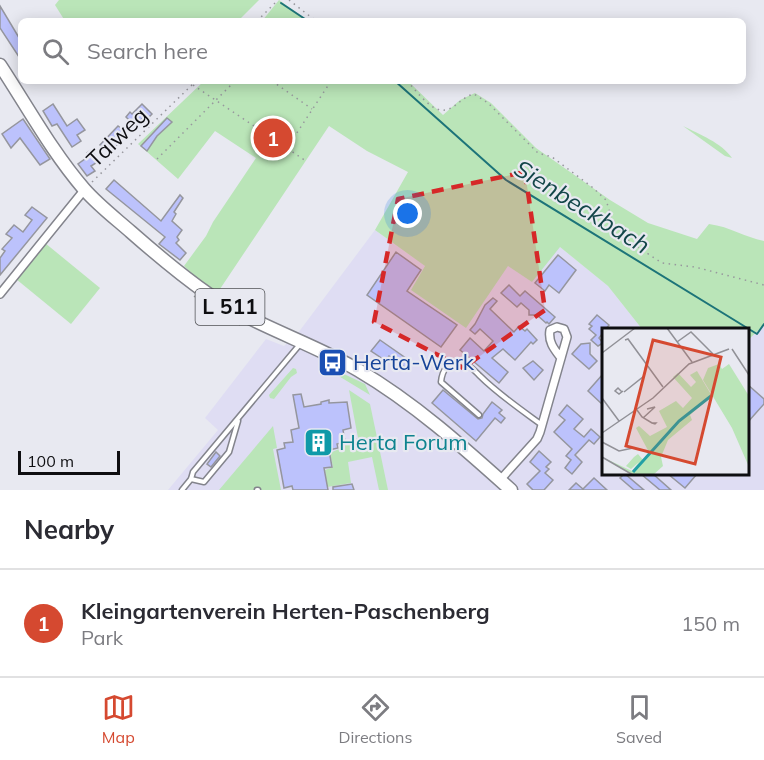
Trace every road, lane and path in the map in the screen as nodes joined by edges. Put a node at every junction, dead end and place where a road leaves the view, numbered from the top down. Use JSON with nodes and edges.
{"nodes":[{"id":1,"x":278,"y":0,"type":"edge"},
{"id":2,"x":289,"y":0,"type":"edge"},
{"id":3,"x":260,"y":18,"type":"edge"},
{"id":4,"x":312,"y":18,"type":"edge"},
{"id":5,"x":0,"y":66,"type":"edge"},
{"id":6,"x":192,"y":84,"type":"joint"},
{"id":7,"x":232,"y":84,"type":"edge"},
{"id":8,"x":276,"y":84,"type":"edge"},
{"id":9,"x":329,"y":84,"type":"edge"},
{"id":10,"x":410,"y":84,"type":"edge"},
{"id":11,"x":216,"y":100,"type":"junction"},
{"id":12,"x":312,"y":109,"type":"junction"},
{"id":13,"x":286,"y":148,"type":"junction"},
{"id":14,"x":157,"y":159,"type":"dead end"},
{"id":15,"x":306,"y":161,"type":"dead end"},
{"id":16,"x":85,"y":189,"type":"junction"},
{"id":17,"x":764,"y":285,"type":"edge"},
{"id":18,"x":0,"y":294,"type":"edge"},
{"id":19,"x":302,"y":342,"type":"junction"},
{"id":20,"x":561,"y":358,"type":"dead end"},
{"id":21,"x":479,"y":415,"type":"dead end"},
{"id":22,"x":240,"y":417,"type":"junction"},
{"id":23,"x":542,"y":425,"type":"junction"},
{"id":24,"x":191,"y":479,"type":"junction"},
{"id":25,"x":500,"y":480,"type":"junction"},
{"id":26,"x":182,"y":490,"type":"edge"},
{"id":27,"x":511,"y":490,"type":"edge"}],
"edges":[{"from":1,"to":3,"type":"path"},
{"from":2,"to":4,"type":"path"},
{"from":5,"to":16,"type":"main road","number":"L 511"},
{"from":6,"to":11,"type":"path"},
{"from":6,"to":16,"type":"path","name":"Talweg"},
{"from":7,"to":11,"type":"path"},
{"from":8,"to":12,"type":"path"},
{"from":9,"to":12,"type":"path"},
{"from":10,"to":17,"type":"path"},
{"from":11,"to":13,"type":"path"},
{"from":11,"to":14,"type":"path"},
{"from":12,"to":13,"type":"path"},
{"from":13,"to":15,"type":"path"},
{"from":16,"to":18,"type":"street"},
{"from":16,"to":19,"type":"main road","number":"L 511"},
{"from":19,"to":22,"type":"lane"},
{"from":19,"to":25,"type":"main road","number":"L 511"},
{"from":20,"to":23,"type":"street"},
{"from":21,"to":23,"type":"lane"},
{"from":22,"to":24,"type":"lane"},
{"from":22,"to":24,"type":"lane"},
{"from":23,"to":25,"type":"street"},
{"from":24,"to":26,"type":"lane"},
{"from":25,"to":27,"type":"main road","number":"L 511"}]}
